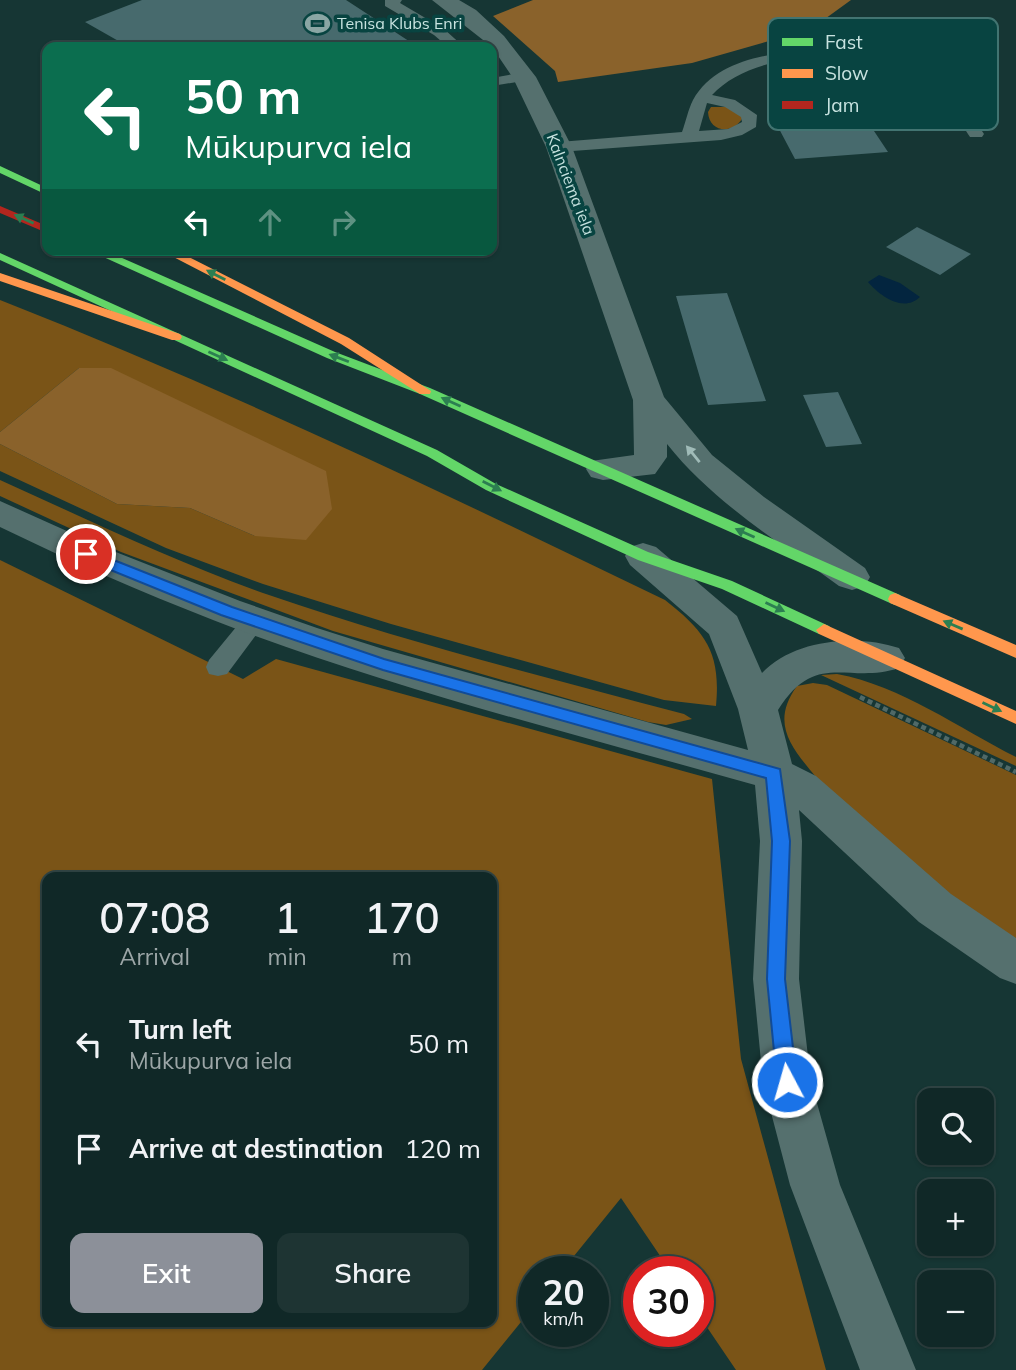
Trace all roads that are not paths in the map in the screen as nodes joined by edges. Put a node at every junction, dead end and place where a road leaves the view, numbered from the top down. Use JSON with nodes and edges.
{"nodes":[{"id":1,"x":395,"y":0,"type":"edge"},
{"id":2,"x":443,"y":0,"type":"edge"},
{"id":3,"x":451,"y":42,"type":"edge"},
{"id":4,"x":497,"y":42,"type":"edge"},
{"id":5,"x":497,"y":42,"type":"edge"},
{"id":6,"x":768,"y":61,"type":"edge"},
{"id":7,"x":524,"y":77,"type":"junction"},
{"id":8,"x":497,"y":81,"type":"edge"},
{"id":9,"x":702,"y":99,"type":"junction"},
{"id":10,"x":973,"y":130,"type":"edge"},
{"id":11,"x":976,"y":134,"type":"dead end"},
{"id":12,"x":688,"y":136,"type":"junction"},
{"id":13,"x":559,"y":147,"type":"junction"},
{"id":14,"x":0,"y":169,"type":"edge"},
{"id":15,"x":42,"y":190,"type":"edge"},
{"id":16,"x":0,"y":209,"type":"edge"},
{"id":17,"x":42,"y":228,"type":"edge"},
{"id":18,"x":0,"y":256,"type":"edge"},
{"id":19,"x":108,"y":256,"type":"edge"},
{"id":20,"x":178,"y":256,"type":"edge"},
{"id":21,"x":0,"y":277,"type":"edge"},
{"id":22,"x":176,"y":337,"type":"junction"},
{"id":23,"x":425,"y":391,"type":"junction"},
{"id":24,"x":649,"y":400,"type":"junction"},
{"id":25,"x":603,"y":469,"type":"junction"},
{"id":26,"x":0,"y":513,"type":"edge"},
{"id":27,"x":643,"y":556,"type":"junction"},
{"id":28,"x":863,"y":585,"type":"junction"},
{"id":29,"x":254,"y":621,"type":"junction"},
{"id":30,"x":1016,"y":652,"type":"edge"},
{"id":31,"x":886,"y":658,"type":"junction"},
{"id":32,"x":218,"y":667,"type":"dead end"},
{"id":33,"x":758,"y":709,"type":"junction"},
{"id":34,"x":1016,"y":718,"type":"edge"},
{"id":35,"x":774,"y":774,"type":"junction"},
{"id":36,"x":1016,"y":963,"type":"edge"},
{"id":37,"x":888,"y":1370,"type":"edge"}],
"edges":[{"from":1,"to":3,"type":"lane"},
{"from":2,"to":4,"type":"street","name":"Kalnciema iela"},
{"from":5,"to":7,"type":"street","name":"Kalnciema iela"},
{"from":6,"to":9,"type":"lane"},
{"from":7,"to":8,"type":"lane"},
{"from":7,"to":13,"type":"street","name":"Kalnciema iela"},
{"from":9,"to":12,"type":"lane"},
{"from":9,"to":12,"type":"lane"},
{"from":10,"to":11,"type":"lane"},
{"from":12,"to":13,"type":"lane"},
{"from":13,"to":24,"type":"street","name":"Kalnciema iela"},
{"from":14,"to":15,"type":"main road"},
{"from":17,"to":16,"type":"main road","one_way":true},
{"from":18,"to":22,"type":"main road"},
{"from":23,"to":19,"type":"main road","one_way":true},
{"from":23,"to":20,"type":"main road","one_way":true},
{"from":21,"to":22,"type":"main road"},
{"from":22,"to":27,"type":"main road","one_way":true},
{"from":25,"to":23,"type":"main road","one_way":true},
{"from":24,"to":25,"type":"street","name":"Kalnciema iela"},
{"from":28,"to":24,"type":"street","name":"Kalnciema iela","one_way":true},
{"from":28,"to":25,"type":"main road","one_way":true},
{"from":26,"to":29,"type":"street"},
{"from":27,"to":31,"type":"main road","one_way":true},
{"from":27,"to":33,"type":"street"},
{"from":30,"to":28,"type":"main road","one_way":true},
{"from":29,"to":32,"type":"lane"},
{"from":29,"to":35,"type":"street"},
{"from":31,"to":33,"type":"street"},
{"from":31,"to":34,"type":"main road","one_way":true},
{"from":33,"to":35,"type":"street"},
{"from":35,"to":36,"type":"street"},
{"from":35,"to":37,"type":"street"}]}
